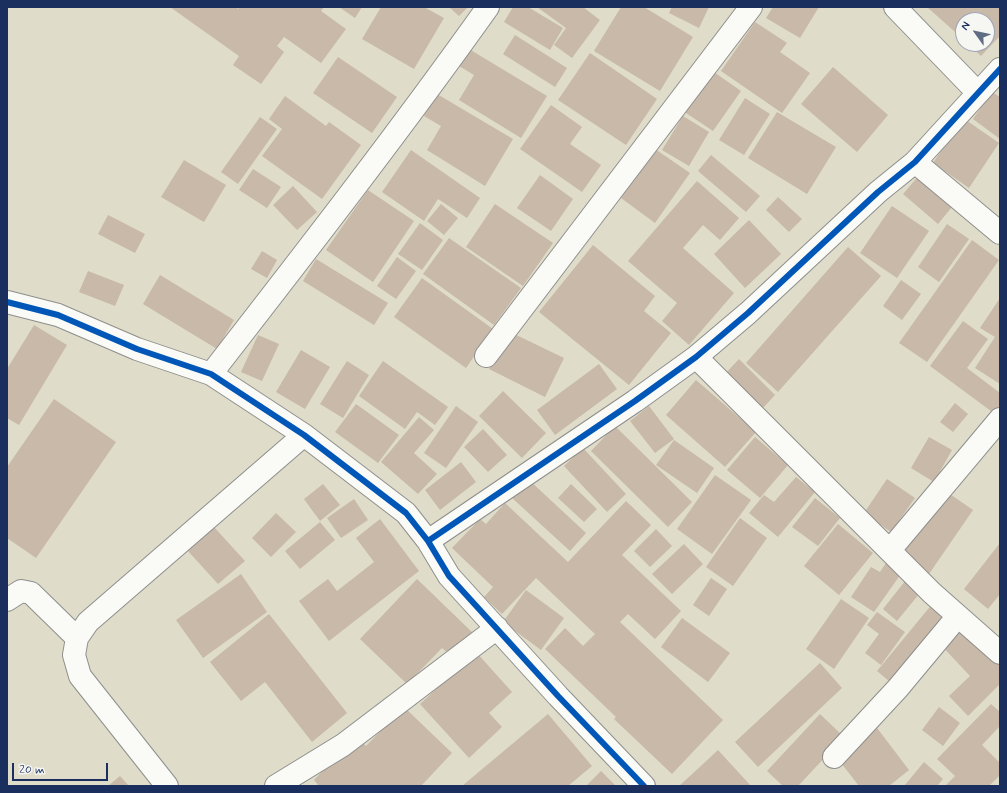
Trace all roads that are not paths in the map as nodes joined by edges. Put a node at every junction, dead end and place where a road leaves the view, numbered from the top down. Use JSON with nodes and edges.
{"nodes":[{"id":1,"x":488,"y":7,"type":"edge"},
{"id":2,"x":751,"y":7,"type":"edge"},
{"id":3,"x":895,"y":7,"type":"edge"},
{"id":4,"x":1000,"y":69,"type":"edge"},
{"id":5,"x":978,"y":93,"type":"junction"},
{"id":6,"x":915,"y":162,"type":"junction"},
{"id":7,"x":1000,"y":233,"type":"edge"},
{"id":8,"x":7,"y":302,"type":"edge"},
{"id":9,"x":486,"y":356,"type":"dead end"},
{"id":10,"x":696,"y":357,"type":"junction"},
{"id":11,"x":211,"y":374,"type":"junction"},
{"id":12,"x":1000,"y":419,"type":"edge"},
{"id":13,"x":304,"y":435,"type":"junction"},
{"id":14,"x":428,"y":541,"type":"junction"},
{"id":15,"x":890,"y":550,"type":"junction"},
{"id":16,"x":7,"y":600,"type":"edge"},
{"id":17,"x":958,"y":616,"type":"junction"},
{"id":18,"x":497,"y":628,"type":"junction"},
{"id":19,"x":78,"y":638,"type":"junction"},
{"id":20,"x":1000,"y":654,"type":"edge"},
{"id":21,"x":834,"y":756,"type":"dead end"},
{"id":22,"x":167,"y":786,"type":"edge"},
{"id":23,"x":276,"y":786,"type":"edge"},
{"id":24,"x":644,"y":786,"type":"edge"}],
"edges":[{"from":1,"to":11,"type":"street"},
{"from":2,"to":9,"type":"street"},
{"from":3,"to":5,"type":"street"},
{"from":4,"to":5,"type":"street"},
{"from":5,"to":6,"type":"street"},
{"from":6,"to":7,"type":"street"},
{"from":6,"to":10,"type":"street"},
{"from":8,"to":11,"type":"street"},
{"from":10,"to":14,"type":"street"},
{"from":10,"to":15,"type":"street"},
{"from":11,"to":13,"type":"street"},
{"from":12,"to":15,"type":"street"},
{"from":13,"to":14,"type":"street"},
{"from":13,"to":19,"type":"street"},
{"from":14,"to":18,"type":"street"},
{"from":15,"to":17,"type":"street"},
{"from":16,"to":19,"type":"street"},
{"from":17,"to":20,"type":"street"},
{"from":17,"to":21,"type":"street"},
{"from":18,"to":23,"type":"street"},
{"from":18,"to":24,"type":"street"},
{"from":19,"to":22,"type":"street"}]}
